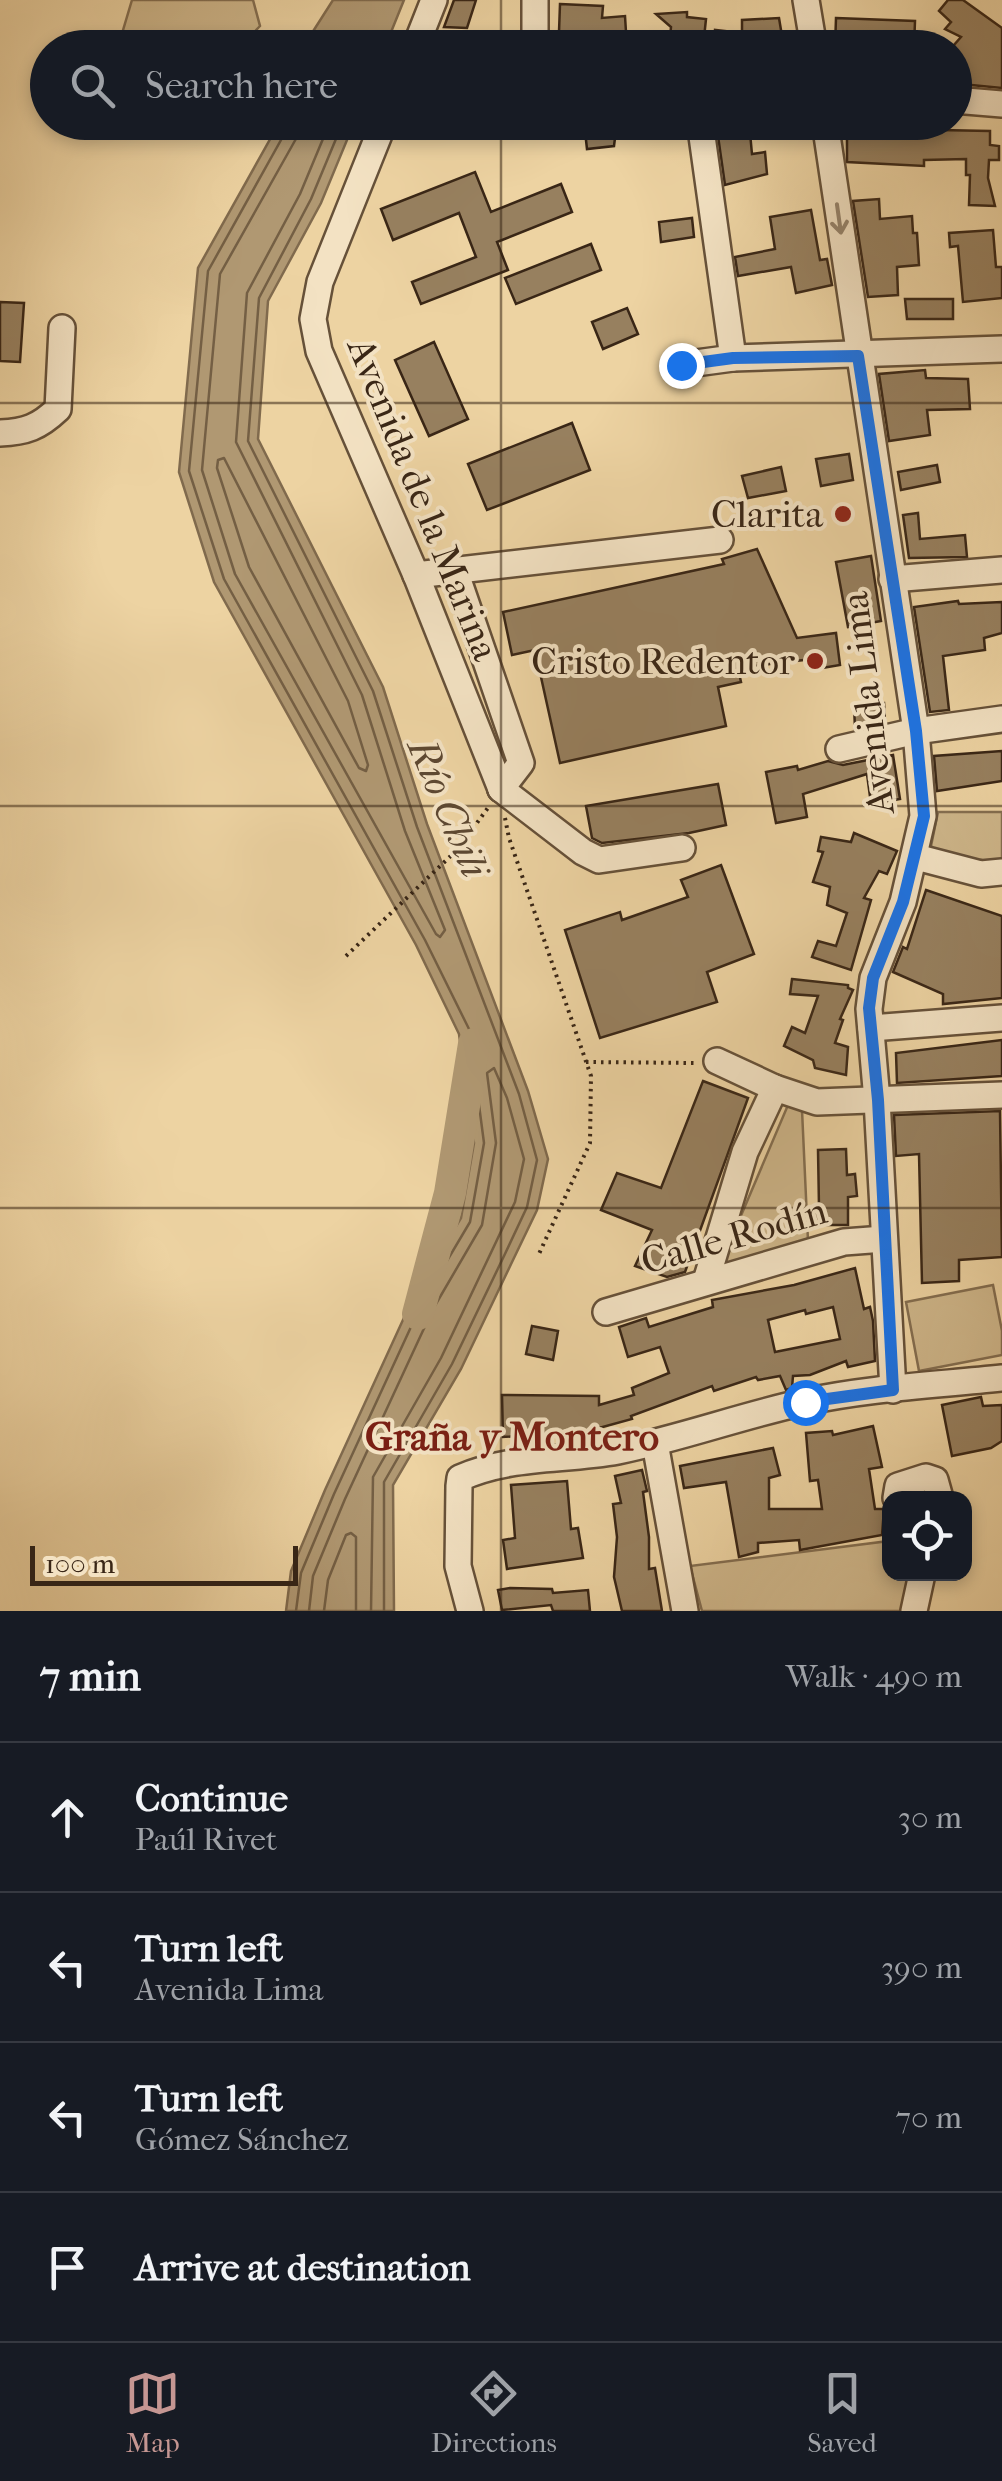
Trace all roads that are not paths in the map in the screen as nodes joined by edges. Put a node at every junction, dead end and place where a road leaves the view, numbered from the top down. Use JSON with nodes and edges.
{"nodes":[{"id":1,"x":434,"y":0,"type":"edge"},
{"id":2,"x":534,"y":0,"type":"edge"},
{"id":3,"x":806,"y":0,"type":"edge"},
{"id":4,"x":422,"y":30,"type":"edge"},
{"id":5,"x":535,"y":30,"type":"edge"},
{"id":6,"x":811,"y":30,"type":"edge"},
{"id":7,"x":972,"y":102,"type":"edge"},
{"id":8,"x":1002,"y":104,"type":"edge"},
{"id":9,"x":377,"y":140,"type":"edge"},
{"id":10,"x":703,"y":140,"type":"edge"},
{"id":11,"x":828,"y":140,"type":"edge"},
{"id":12,"x":62,"y":328,"type":"dead end"},
{"id":13,"x":1002,"y":349,"type":"edge"},
{"id":14,"x":858,"y":356,"type":"junction"},
{"id":15,"x":733,"y":358,"type":"junction"},
{"id":16,"x":681,"y":365,"type":"dead end"},
{"id":17,"x":0,"y":433,"type":"edge"},
{"id":18,"x":720,"y":540,"type":"dead end"},
{"id":19,"x":1002,"y":570,"type":"edge"},
{"id":20,"x":455,"y":571,"type":"junction"},
{"id":21,"x":416,"y":575,"type":"junction"},
{"id":22,"x":892,"y":580,"type":"junction"},
{"id":23,"x":1002,"y":719,"type":"edge"},
{"id":24,"x":916,"y":731,"type":"junction"},
{"id":25,"x":839,"y":749,"type":"dead end"},
{"id":26,"x":501,"y":789,"type":"junction"},
{"id":27,"x":682,"y":848,"type":"dead end"},
{"id":28,"x":916,"y":857,"type":"junction"},
{"id":29,"x":1002,"y":872,"type":"edge"},
{"id":30,"x":1002,"y":1018,"type":"edge"},
{"id":31,"x":871,"y":1028,"type":"junction"},
{"id":32,"x":710,"y":1062,"type":"road end"},
{"id":33,"x":775,"y":1088,"type":"junction"},
{"id":34,"x":1002,"y":1096,"type":"edge"},
{"id":35,"x":878,"y":1100,"type":"junction"},
{"id":36,"x":884,"y":1240,"type":"junction"},
{"id":37,"x":706,"y":1281,"type":"junction"},
{"id":38,"x":606,"y":1312,"type":"dead end"},
{"id":39,"x":1002,"y":1378,"type":"edge"},
{"id":40,"x":893,"y":1390,"type":"junction"},
{"id":41,"x":655,"y":1444,"type":"junction"},
{"id":42,"x":897,"y":1491,"type":"edge"},
{"id":43,"x":938,"y":1491,"type":"edge"},
{"id":44,"x":920,"y":1581,"type":"edge"},
{"id":45,"x":470,"y":1611,"type":"edge"},
{"id":46,"x":685,"y":1611,"type":"edge"},
{"id":47,"x":914,"y":1611,"type":"edge"}],
"edges":[{"from":1,"to":4,"type":"street"},
{"from":2,"to":5,"type":"street"},
{"from":3,"to":6,"type":"street"},
{"from":7,"to":8,"type":"street"},
{"from":9,"to":21,"type":"street","name":"Avenida de la Marina"},
{"from":10,"to":15,"type":"street"},
{"from":11,"to":14,"type":"street","name":"Avenida Lima","one_way":true},
{"from":12,"to":17,"type":"street"},
{"from":13,"to":14,"type":"street"},
{"from":14,"to":15,"type":"street"},
{"from":14,"to":22,"type":"street","name":"Avenida Lima"},
{"from":15,"to":16,"type":"street"},
{"from":18,"to":20,"type":"street"},
{"from":19,"to":22,"type":"street"},
{"from":20,"to":21,"type":"street"},
{"from":20,"to":26,"type":"street"},
{"from":21,"to":26,"type":"street","name":"Avenida de la Marina"},
{"from":22,"to":24,"type":"street","name":"Avenida Lima"},
{"from":23,"to":24,"type":"street"},
{"from":24,"to":25,"type":"street"},
{"from":24,"to":28,"type":"street","name":"Avenida Lima"},
{"from":26,"to":27,"type":"street"},
{"from":28,"to":29,"type":"street"},
{"from":28,"to":31,"type":"street","name":"Avenida Lima"},
{"from":30,"to":31,"type":"street"},
{"from":31,"to":35,"type":"street","name":"Avenida Lima"},
{"from":32,"to":33,"type":"street"},
{"from":33,"to":35,"type":"street"},
{"from":33,"to":37,"type":"street"},
{"from":34,"to":35,"type":"street"},
{"from":35,"to":36,"type":"street","name":"Avenida Lima"},
{"from":36,"to":37,"type":"street","name":"Calle Rodín"},
{"from":36,"to":40,"type":"street","name":"Avenida Lima"},
{"from":37,"to":38,"type":"street","name":"Calle Rodín"},
{"from":39,"to":40,"type":"street"},
{"from":40,"to":41,"type":"street"},
{"from":41,"to":45,"type":"street"},
{"from":41,"to":46,"type":"street"},
{"from":42,"to":43,"type":"street"},
{"from":44,"to":47,"type":"street"}]}
